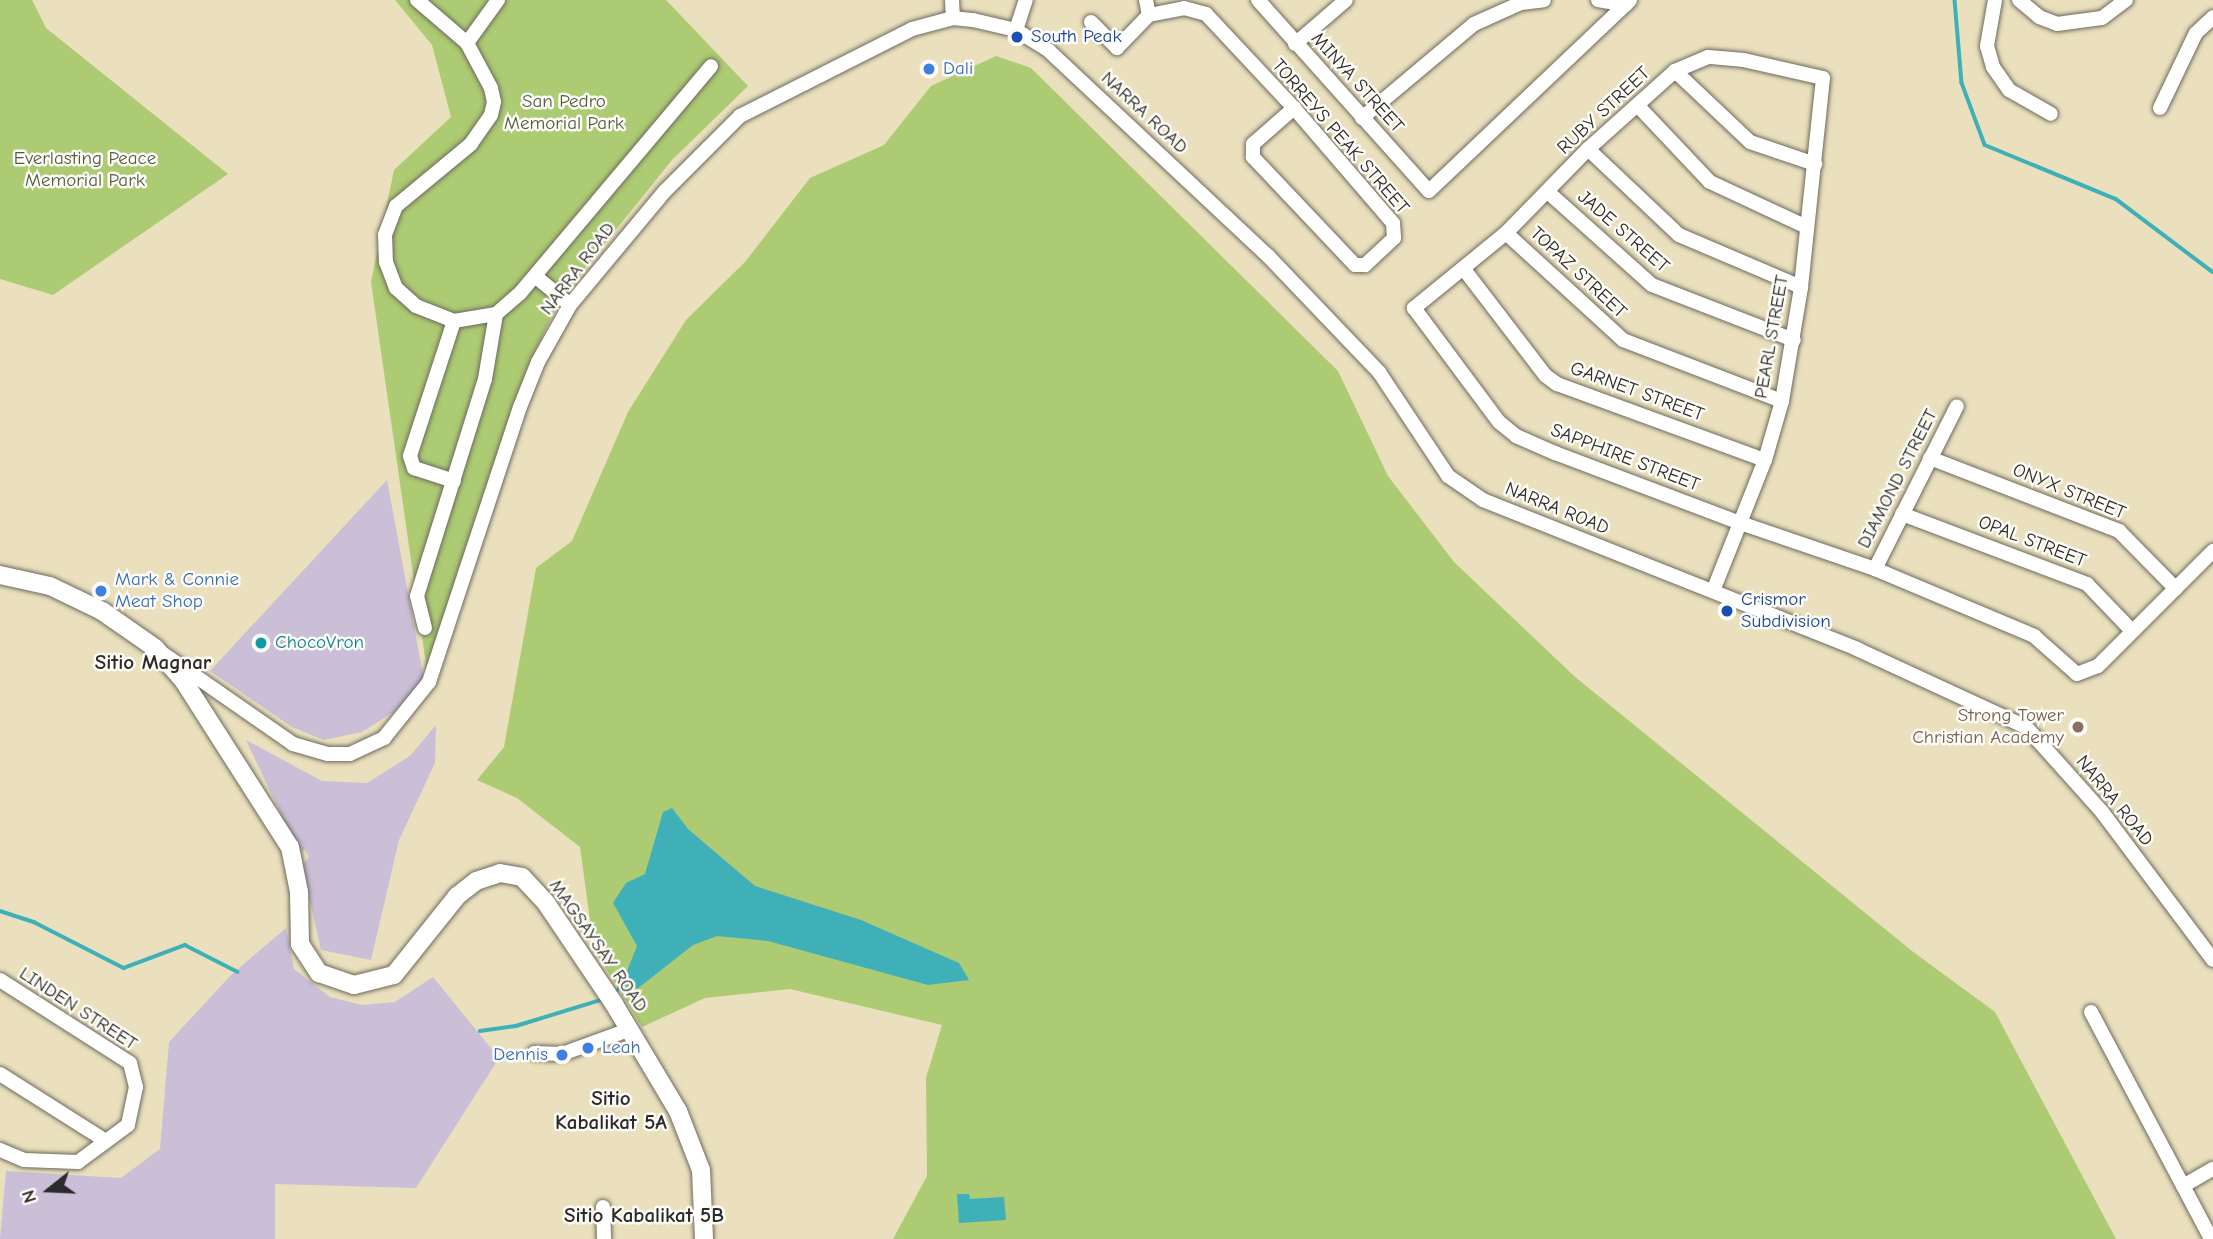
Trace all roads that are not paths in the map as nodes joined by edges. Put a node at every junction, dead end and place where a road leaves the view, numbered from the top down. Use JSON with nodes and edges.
{"nodes":[{"id":1,"x":417,"y":0,"type":"edge"},
{"id":2,"x":498,"y":0,"type":"edge"},
{"id":3,"x":952,"y":0,"type":"edge"},
{"id":4,"x":1027,"y":0,"type":"edge"},
{"id":5,"x":1146,"y":0,"type":"edge"},
{"id":6,"x":1258,"y":0,"type":"edge"},
{"id":7,"x":1346,"y":0,"type":"edge"},
{"id":8,"x":1544,"y":0,"type":"edge"},
{"id":9,"x":1598,"y":0,"type":"edge"},
{"id":10,"x":1995,"y":0,"type":"edge"},
{"id":11,"x":2020,"y":0,"type":"edge"},
{"id":12,"x":2126,"y":0,"type":"edge"},
{"id":13,"x":1628,"y":3,"type":"edge"},
{"id":14,"x":1149,"y":15,"type":"junction"},
{"id":15,"x":953,"y":18,"type":"junction"},
{"id":16,"x":2213,"y":18,"type":"edge"},
{"id":17,"x":1091,"y":23,"type":"dead end"},
{"id":18,"x":1016,"y":30,"type":"junction"},
{"id":19,"x":467,"y":43,"type":"junction"},
{"id":20,"x":1295,"y":44,"type":"junction"},
{"id":21,"x":711,"y":66,"type":"dead end"},
{"id":22,"x":1675,"y":71,"type":"junction"},
{"id":23,"x":1823,"y":78,"type":"joint"},
{"id":24,"x":1639,"y":107,"type":"junction"},
{"id":25,"x":1294,"y":108,"type":"junction"},
{"id":26,"x":2160,"y":108,"type":"dead end"},
{"id":27,"x":2051,"y":114,"type":"dead end"},
{"id":28,"x":1362,"y":118,"type":"junction"},
{"id":29,"x":1588,"y":149,"type":"junction"},
{"id":30,"x":1815,"y":164,"type":"junction"},
{"id":31,"x":1549,"y":193,"type":"junction"},
{"id":32,"x":1807,"y":227,"type":"junction"},
{"id":33,"x":1506,"y":233,"type":"junction"},
{"id":34,"x":1463,"y":268,"type":"junction"},
{"id":35,"x":535,"y":275,"type":"junction"},
{"id":36,"x":1801,"y":287,"type":"junction"},
{"id":37,"x":570,"y":305,"type":"junction"},
{"id":38,"x":1413,"y":308,"type":"joint"},
{"id":39,"x":496,"y":314,"type":"junction"},
{"id":40,"x":454,"y":321,"type":"junction"},
{"id":41,"x":1794,"y":341,"type":"junction"},
{"id":42,"x":1782,"y":401,"type":"junction"},
{"id":43,"x":1956,"y":406,"type":"dead end"},
{"id":44,"x":1930,"y":458,"type":"junction"},
{"id":45,"x":1765,"y":460,"type":"junction"},
{"id":46,"x":454,"y":481,"type":"junction"},
{"id":47,"x":1902,"y":514,"type":"junction"},
{"id":48,"x":1740,"y":523,"type":"junction"},
{"id":49,"x":2213,"y":551,"type":"edge"},
{"id":50,"x":1875,"y":569,"type":"junction"},
{"id":51,"x":0,"y":575,"type":"edge"},
{"id":52,"x":2176,"y":589,"type":"junction"},
{"id":53,"x":1713,"y":591,"type":"junction"},
{"id":54,"x":425,"y":628,"type":"dead end"},
{"id":55,"x":2132,"y":631,"type":"junction"},
{"id":56,"x":155,"y":648,"type":"junction"},
{"id":57,"x":2213,"y":960,"type":"edge"},
{"id":58,"x":0,"y":981,"type":"edge"},
{"id":59,"x":2091,"y":1012,"type":"dead end"},
{"id":60,"x":631,"y":1029,"type":"junction"},
{"id":61,"x":534,"y":1053,"type":"dead end"},
{"id":62,"x":0,"y":1074,"type":"edge"},
{"id":63,"x":106,"y":1141,"type":"junction"},
{"id":64,"x":0,"y":1150,"type":"edge"},
{"id":65,"x":2213,"y":1169,"type":"edge"},
{"id":66,"x":2183,"y":1186,"type":"junction"},
{"id":67,"x":603,"y":1207,"type":"dead end"},
{"id":68,"x":604,"y":1239,"type":"edge"},
{"id":69,"x":705,"y":1239,"type":"edge"},
{"id":70,"x":2211,"y":1239,"type":"edge"}],
"edges":[{"from":1,"to":19,"type":"street"},
{"from":2,"to":19,"type":"street"},
{"from":3,"to":15,"type":"street"},
{"from":4,"to":18,"type":"street"},
{"from":5,"to":14,"type":"street"},
{"from":6,"to":20,"type":"street","name":"MINYA STREET"},
{"from":7,"to":20,"type":"street"},
{"from":8,"to":28,"type":"street"},
{"from":9,"to":13,"type":"street"},
{"from":10,"to":27,"type":"street"},
{"from":11,"to":12,"type":"street"},
{"from":13,"to":28,"type":"street","name":"MINYA STREET"},
{"from":14,"to":17,"type":"street"},
{"from":14,"to":25,"type":"street","name":"TORREYS PEAK STREET"},
{"from":15,"to":18,"type":"street","name":"NARRA ROAD"},
{"from":15,"to":37,"type":"street","name":"NARRA ROAD"},
{"from":16,"to":26,"type":"street"},
{"from":18,"to":53,"type":"street","name":"NARRA ROAD"},
{"from":19,"to":40,"type":"street"},
{"from":20,"to":28,"type":"street","name":"MINYA STREET"},
{"from":21,"to":35,"type":"street"},
{"from":22,"to":23,"type":"street","name":"RUBY STREET"},
{"from":22,"to":24,"type":"street","name":"RUBY STREET"},
{"from":22,"to":30,"type":"street"},
{"from":23,"to":30,"type":"street","name":"PEARL STREET"},
{"from":24,"to":29,"type":"street","name":"RUBY STREET"},
{"from":24,"to":32,"type":"street"},
{"from":25,"to":25,"type":"street","name":"TORREYS PEAK STREET"},
{"from":29,"to":31,"type":"street","name":"RUBY STREET"},
{"from":29,"to":36,"type":"street"},
{"from":30,"to":32,"type":"street","name":"PEARL STREET"},
{"from":31,"to":33,"type":"street","name":"RUBY STREET"},
{"from":31,"to":41,"type":"street","name":"JADE STREET"},
{"from":32,"to":36,"type":"street","name":"PEARL STREET"},
{"from":33,"to":34,"type":"street","name":"RUBY STREET"},
{"from":33,"to":42,"type":"street","name":"TOPAZ STREET"},
{"from":34,"to":38,"type":"street","name":"RUBY STREET"},
{"from":34,"to":45,"type":"street","name":"GARNET STREET"},
{"from":35,"to":37,"type":"street"},
{"from":35,"to":39,"type":"street"},
{"from":36,"to":41,"type":"street","name":"PEARL STREET"},
{"from":37,"to":56,"type":"street","name":"NARRA ROAD"},
{"from":38,"to":48,"type":"street","name":"SAPPHIRE STREET"},
{"from":39,"to":40,"type":"street"},
{"from":39,"to":46,"type":"street"},
{"from":40,"to":46,"type":"street"},
{"from":41,"to":42,"type":"street","name":"PEARL STREET"},
{"from":42,"to":45,"type":"street","name":"PEARL STREET"},
{"from":43,"to":44,"type":"street","name":"DIAMOND STREET"},
{"from":44,"to":47,"type":"street","name":"DIAMOND STREET"},
{"from":44,"to":52,"type":"street","name":"ONYX STREET"},
{"from":45,"to":48,"type":"street","name":"PEARL STREET"},
{"from":46,"to":54,"type":"street"},
{"from":47,"to":50,"type":"street","name":"DIAMOND STREET"},
{"from":47,"to":55,"type":"street","name":"OPAL STREET"},
{"from":48,"to":50,"type":"street","name":"SAPPHIRE STREET"},
{"from":48,"to":53,"type":"street","name":"PEARL STREET"},
{"from":49,"to":52,"type":"street"},
{"from":50,"to":55,"type":"street","name":"SAPPHIRE STREET"},
{"from":51,"to":56,"type":"main road","name":"MAGSAYSAY ROAD"},
{"from":52,"to":55,"type":"street"},
{"from":53,"to":57,"type":"street","name":"NARRA ROAD"},
{"from":56,"to":60,"type":"main road","name":"MAGSAYSAY ROAD"},
{"from":58,"to":63,"type":"street","name":"LINDEN STREET"},
{"from":59,"to":66,"type":"street"},
{"from":60,"to":61,"type":"street"},
{"from":60,"to":69,"type":"main road","name":"MAGSAYSAY ROAD"},
{"from":62,"to":63,"type":"street"},
{"from":63,"to":64,"type":"street"},
{"from":65,"to":66,"type":"street"},
{"from":66,"to":70,"type":"street"},
{"from":67,"to":68,"type":"street"}]}
